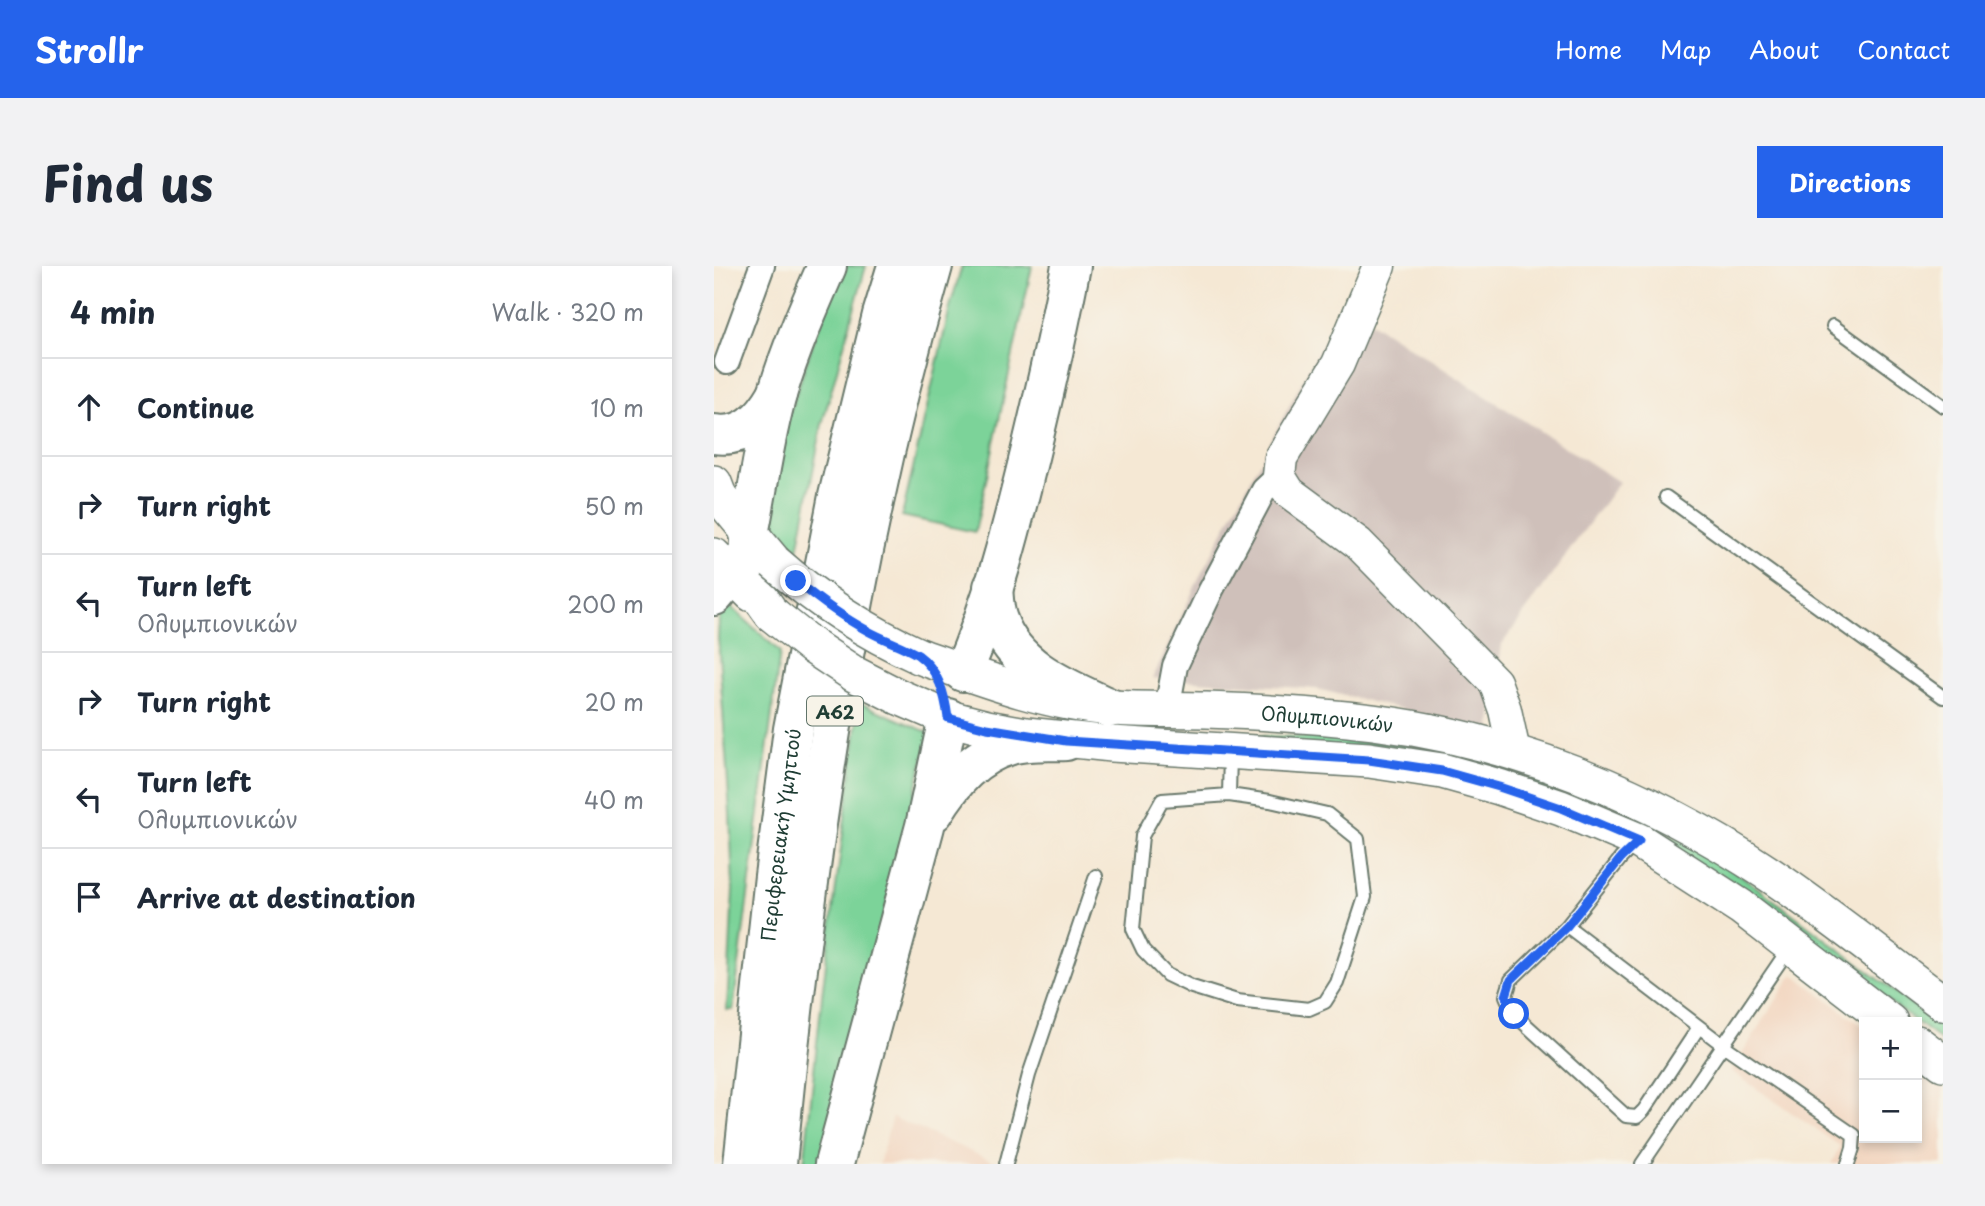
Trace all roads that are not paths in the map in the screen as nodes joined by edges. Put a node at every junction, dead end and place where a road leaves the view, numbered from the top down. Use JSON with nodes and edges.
{"nodes":[{"id":1,"x":762,"y":266,"type":"edge"},
{"id":2,"x":827,"y":266,"type":"edge"},
{"id":3,"x":897,"y":266,"type":"edge"},
{"id":4,"x":933,"y":266,"type":"edge"},
{"id":5,"x":1071,"y":266,"type":"edge"},
{"id":6,"x":1380,"y":266,"type":"edge"},
{"id":7,"x":1833,"y":327,"type":"dead end"},
{"id":8,"x":727,"y":362,"type":"dead end"},
{"id":9,"x":778,"y":392,"type":"junction"},
{"id":10,"x":1943,"y":407,"type":"edge"},
{"id":11,"x":714,"y":434,"type":"edge"},
{"id":12,"x":1279,"y":476,"type":"junction"},
{"id":13,"x":714,"y":483,"type":"edge"},
{"id":14,"x":1666,"y":497,"type":"dead end"},
{"id":15,"x":738,"y":565,"type":"edge"},
{"id":16,"x":993,"y":587,"type":"junction"},
{"id":17,"x":952,"y":694,"type":"junction"},
{"id":18,"x":1943,"y":697,"type":"edge"},
{"id":19,"x":1110,"y":708,"type":"junction"},
{"id":20,"x":1167,"y":709,"type":"junction"},
{"id":21,"x":1066,"y":741,"type":"junction"},
{"id":22,"x":1230,"y":751,"type":"junction"},
{"id":23,"x":1514,"y":752,"type":"junction"},
{"id":24,"x":1229,"y":795,"type":"junction"},
{"id":25,"x":925,"y":826,"type":"junction"},
{"id":26,"x":1639,"y":841,"type":"junction"},
{"id":27,"x":1096,"y":876,"type":"dead end"},
{"id":28,"x":1567,"y":926,"type":"junction"},
{"id":29,"x":1791,"y":947,"type":"junction"},
{"id":30,"x":1943,"y":1003,"type":"edge"},
{"id":31,"x":1883,"y":1017,"type":"edge"},
{"id":32,"x":1699,"y":1027,"type":"junction"},
{"id":33,"x":1723,"y":1045,"type":"junction"},
{"id":34,"x":1922,"y":1047,"type":"edge"},
{"id":35,"x":1943,"y":1063,"type":"edge"},
{"id":36,"x":743,"y":1164,"type":"edge"},
{"id":37,"x":777,"y":1164,"type":"edge"},
{"id":38,"x":834,"y":1164,"type":"edge"},
{"id":39,"x":1006,"y":1164,"type":"edge"},
{"id":40,"x":1642,"y":1164,"type":"edge"},
{"id":41,"x":1847,"y":1164,"type":"edge"}],
"edges":[{"from":1,"to":8,"type":"street"},
{"from":2,"to":9,"type":"highway"},
{"from":3,"to":36,"type":"highway","name":"Περιφερειακή Υμηττού","number":"Α62"},
{"from":4,"to":37,"type":"highway","name":"Περιφερειακή Υμηττού","number":"Α62"},
{"from":5,"to":16,"type":"highway"},
{"from":6,"to":12,"type":"street"},
{"from":7,"to":10,"type":"lane"},
{"from":9,"to":11,"type":"highway"},
{"from":9,"to":15,"type":"highway"},
{"from":12,"to":20,"type":"street"},
{"from":12,"to":23,"type":"street"},
{"from":13,"to":15,"type":"main road","name":"Ολυμπιονικών"},
{"from":14,"to":18,"type":"lane"},
{"from":15,"to":17,"type":"main road","name":"Ολυμπιονικών","bridge":true},
{"from":15,"to":17,"type":"main road","bridge":true},
{"from":16,"to":17,"type":"highway"},
{"from":16,"to":19,"type":"highway"},
{"from":17,"to":19,"type":"main road","name":"Ολυμπιονικών"},
{"from":17,"to":21,"type":"main road","name":"Ολυμπιονικών"},
{"from":17,"to":25,"type":"highway"},
{"from":19,"to":20,"type":"main road","name":"Ολυμπιονικών"},
{"from":20,"to":23,"type":"main road","name":"Ολυμπιονικών"},
{"from":21,"to":22,"type":"main road","name":"Ολυμπιονικών"},
{"from":21,"to":25,"type":"highway"},
{"from":22,"to":24,"type":"lane"},
{"from":22,"to":26,"type":"main road","name":"Ολυμπιονικών"},
{"from":23,"to":30,"type":"main road","name":"Ολυμπιονικών"},
{"from":24,"to":24,"type":"lane"},
{"from":25,"to":38,"type":"highway"},
{"from":26,"to":28,"type":"lane"},
{"from":26,"to":29,"type":"main road","name":"Ολυμπιονικών"},
{"from":27,"to":39,"type":"lane"},
{"from":28,"to":32,"type":"lane"},
{"from":28,"to":32,"type":"lane"},
{"from":29,"to":31,"type":"main road","name":"Ολυμπιονικών"},
{"from":29,"to":33,"type":"lane"},
{"from":32,"to":33,"type":"lane"},
{"from":33,"to":40,"type":"lane"},
{"from":33,"to":41,"type":"lane"},
{"from":34,"to":35,"type":"main road"}]}
